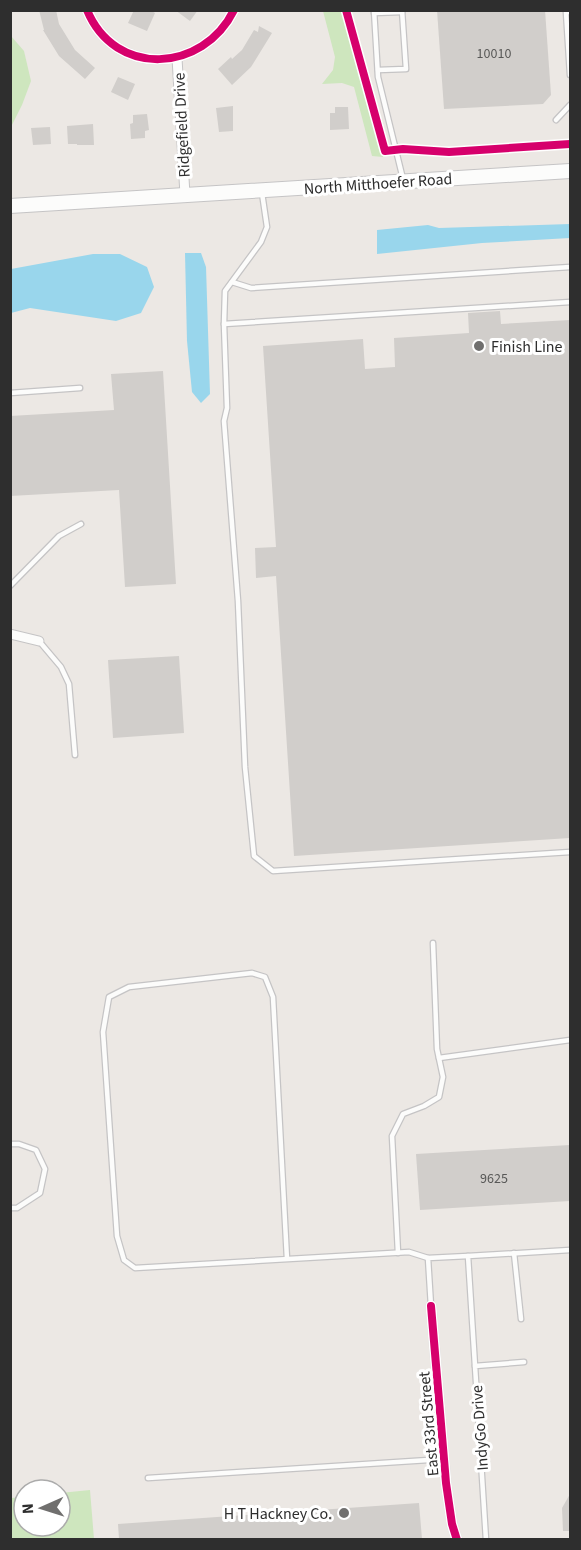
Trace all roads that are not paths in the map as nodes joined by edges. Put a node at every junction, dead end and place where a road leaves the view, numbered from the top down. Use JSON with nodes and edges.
{"nodes":[{"id":1,"x":87,"y":10,"type":"edge"},
{"id":2,"x":234,"y":10,"type":"edge"},
{"id":3,"x":402,"y":11,"type":"edge"},
{"id":4,"x":374,"y":12,"type":"edge"},
{"id":5,"x":570,"y":12,"type":"edge"},
{"id":6,"x":177,"y":58,"type":"junction"},
{"id":7,"x":378,"y":70,"type":"junction"},
{"id":8,"x":570,"y":75,"type":"edge"},
{"id":9,"x":570,"y":105,"type":"edge"},
{"id":10,"x":556,"y":120,"type":"dead end"},
{"id":11,"x":570,"y":171,"type":"edge"},
{"id":12,"x":404,"y":182,"type":"junction"},
{"id":13,"x":261,"y":191,"type":"junction"},
{"id":14,"x":185,"y":195,"type":"junction"},
{"id":15,"x":10,"y":206,"type":"edge"},
{"id":16,"x":570,"y":267,"type":"edge"},
{"id":17,"x":232,"y":282,"type":"junction"},
{"id":18,"x":570,"y":302,"type":"edge"},
{"id":19,"x":224,"y":324,"type":"junction"},
{"id":20,"x":80,"y":388,"type":"dead end"},
{"id":21,"x":10,"y":393,"type":"edge"},
{"id":22,"x":81,"y":524,"type":"dead end"},
{"id":23,"x":10,"y":586,"type":"edge"},
{"id":24,"x":11,"y":636,"type":"edge"},
{"id":25,"x":39,"y":641,"type":"joint"},
{"id":26,"x":75,"y":755,"type":"dead end"},
{"id":27,"x":570,"y":852,"type":"edge"},
{"id":28,"x":433,"y":943,"type":"dead end"},
{"id":29,"x":570,"y":1040,"type":"edge"},
{"id":30,"x":439,"y":1058,"type":"junction"},
{"id":31,"x":10,"y":1144,"type":"edge"},
{"id":32,"x":10,"y":1208,"type":"edge"},
{"id":33,"x":570,"y":1250,"type":"edge"},
{"id":34,"x":398,"y":1253,"type":"junction"},
{"id":35,"x":514,"y":1253,"type":"junction"},
{"id":36,"x":468,"y":1256,"type":"junction"},
{"id":37,"x":428,"y":1258,"type":"junction"},
{"id":38,"x":286,"y":1259,"type":"junction"},
{"id":39,"x":431,"y":1306,"type":"joint"},
{"id":40,"x":521,"y":1319,"type":"dead end"},
{"id":41,"x":524,"y":1362,"type":"dead end"},
{"id":42,"x":475,"y":1366,"type":"junction"},
{"id":43,"x":444,"y":1459,"type":"junction"},
{"id":44,"x":148,"y":1478,"type":"dead end"},
{"id":45,"x":457,"y":1539,"type":"edge"},
{"id":46,"x":486,"y":1539,"type":"edge"}],
"edges":[{"from":1,"to":6,"type":"street","name":"Ridgefield Drive"},
{"from":2,"to":6,"type":"street"},
{"from":3,"to":4,"type":"lane"},
{"from":3,"to":7,"type":"lane"},
{"from":4,"to":7,"type":"lane"},
{"from":5,"to":8,"type":"lane"},
{"from":6,"to":14,"type":"street","name":"Ridgefield Drive"},
{"from":7,"to":12,"type":"lane"},
{"from":9,"to":10,"type":"lane"},
{"from":11,"to":12,"type":"main road","name":"North Mitthoefer Road"},
{"from":12,"to":13,"type":"main road","name":"North Mitthoefer Road"},
{"from":13,"to":14,"type":"main road","name":"North Mitthoefer Road"},
{"from":13,"to":17,"type":"lane"},
{"from":14,"to":15,"type":"main road","name":"North Mitthoefer Road"},
{"from":16,"to":17,"type":"lane"},
{"from":17,"to":19,"type":"lane"},
{"from":18,"to":19,"type":"lane"},
{"from":19,"to":27,"type":"lane"},
{"from":20,"to":21,"type":"lane"},
{"from":22,"to":23,"type":"lane"},
{"from":24,"to":25,"type":"street"},
{"from":25,"to":26,"type":"lane"},
{"from":28,"to":30,"type":"lane"},
{"from":29,"to":30,"type":"lane"},
{"from":30,"to":34,"type":"lane"},
{"from":31,"to":32,"type":"lane"},
{"from":33,"to":35,"type":"lane"},
{"from":34,"to":37,"type":"lane"},
{"from":34,"to":38,"type":"lane"},
{"from":35,"to":36,"type":"lane"},
{"from":35,"to":40,"type":"lane"},
{"from":36,"to":37,"type":"lane"},
{"from":36,"to":42,"type":"lane"},
{"from":37,"to":39,"type":"lane"},
{"from":38,"to":38,"type":"lane"},
{"from":39,"to":43,"type":"street","name":"East 33rd Street"},
{"from":41,"to":42,"type":"lane","name":"IndyGo Drive"},
{"from":42,"to":46,"type":"lane","name":"IndyGo Drive"},
{"from":43,"to":44,"type":"lane"},
{"from":43,"to":45,"type":"street","name":"East 33rd Street"}]}
